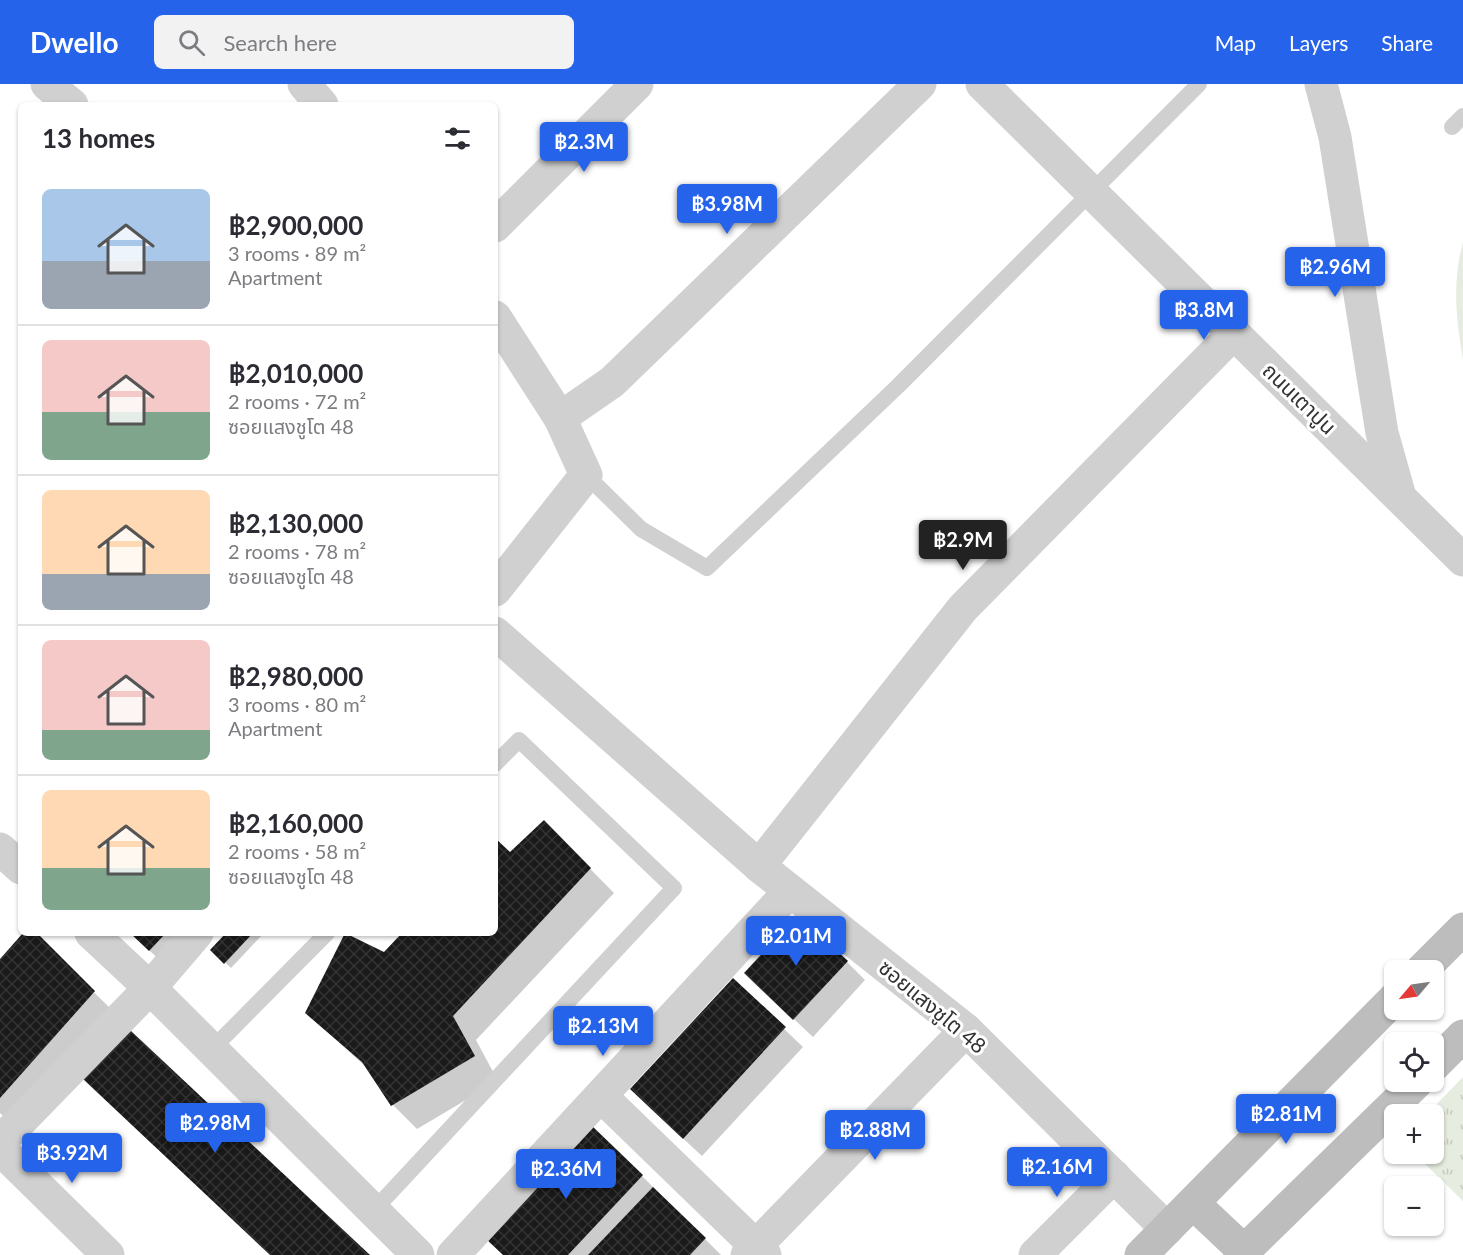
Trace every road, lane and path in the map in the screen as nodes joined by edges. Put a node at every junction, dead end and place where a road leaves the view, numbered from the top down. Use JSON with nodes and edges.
{"nodes":[{"id":1,"x":47,"y":84,"type":"edge"},
{"id":2,"x":304,"y":84,"type":"edge"},
{"id":3,"x":637,"y":84,"type":"edge"},
{"id":4,"x":920,"y":84,"type":"edge"},
{"id":5,"x":982,"y":84,"type":"edge"},
{"id":6,"x":1199,"y":84,"type":"edge"},
{"id":7,"x":1321,"y":84,"type":"edge"},
{"id":8,"x":68,"y":102,"type":"edge"},
{"id":9,"x":319,"y":102,"type":"edge"},
{"id":10,"x":1090,"y":192,"type":"junction"},
{"id":11,"x":498,"y":223,"type":"edge"},
{"id":12,"x":498,"y":322,"type":"edge"},
{"id":13,"x":1233,"y":334,"type":"junction"},
{"id":14,"x":560,"y":418,"type":"junction"},
{"id":15,"x":586,"y":475,"type":"junction"},
{"id":16,"x":1400,"y":498,"type":"junction"},
{"id":17,"x":1463,"y":560,"type":"edge"},
{"id":18,"x":498,"y":586,"type":"edge"},
{"id":19,"x":498,"y":636,"type":"edge"},
{"id":20,"x":498,"y":761,"type":"edge"},
{"id":21,"x":0,"y":849,"type":"edge"},
{"id":22,"x":18,"y":865,"type":"edge"},
{"id":23,"x":759,"y":866,"type":"junction"},
{"id":24,"x":789,"y":892,"type":"junction"},
{"id":25,"x":1463,"y":929,"type":"edge"},
{"id":26,"x":93,"y":936,"type":"edge"},
{"id":27,"x":194,"y":936,"type":"edge"},
{"id":28,"x":324,"y":936,"type":"edge"},
{"id":29,"x":1432,"y":960,"type":"edge"},
{"id":30,"x":150,"y":988,"type":"junction"},
{"id":31,"x":1384,"y":1009,"type":"edge"},
{"id":32,"x":966,"y":1030,"type":"junction"},
{"id":33,"x":1463,"y":1036,"type":"edge"},
{"id":34,"x":211,"y":1050,"type":"junction"},
{"id":35,"x":1444,"y":1055,"type":"edge"},
{"id":36,"x":1407,"y":1092,"type":"edge"},
{"id":37,"x":601,"y":1096,"type":"junction"},
{"id":38,"x":0,"y":1142,"type":"edge"},
{"id":39,"x":0,"y":1149,"type":"edge"},
{"id":40,"x":1114,"y":1176,"type":"junction"},
{"id":41,"x":1193,"y":1203,"type":"junction"},
{"id":42,"x":374,"y":1210,"type":"junction"},
{"id":43,"x":1167,"y":1229,"type":"junction"},
{"id":44,"x":756,"y":1252,"type":"edge"},
{"id":45,"x":1242,"y":1253,"type":"edge"},
{"id":46,"x":108,"y":1255,"type":"edge"},
{"id":47,"x":418,"y":1255,"type":"edge"},
{"id":48,"x":453,"y":1255,"type":"edge"},
{"id":49,"x":1035,"y":1255,"type":"edge"},
{"id":50,"x":1141,"y":1255,"type":"edge"}],
"edges":[{"from":1,"to":8,"type":"street"},
{"from":2,"to":9,"type":"street"},
{"from":3,"to":11,"type":"street"},
{"from":4,"to":14,"type":"street"},
{"from":5,"to":10,"type":"street","name":"ถนนเตาปูน"},
{"from":6,"to":10,"type":"lane"},
{"from":7,"to":16,"type":"street"},
{"from":10,"to":13,"type":"street","name":"ถนนเตาปูน"},
{"from":10,"to":15,"type":"lane"},
{"from":12,"to":14,"type":"street"},
{"from":13,"to":16,"type":"street","name":"ถนนเตาปูน"},
{"from":13,"to":23,"type":"street"},
{"from":14,"to":15,"type":"street"},
{"from":15,"to":18,"type":"street"},
{"from":16,"to":17,"type":"street","name":"ถนนเตาปูน"},
{"from":19,"to":23,"type":"street","name":"ซอยแสงชูโต 48"},
{"from":20,"to":42,"type":"lane"},
{"from":21,"to":22,"type":"street"},
{"from":23,"to":24,"type":"street","name":"ซอยแสงชูโต 48"},
{"from":24,"to":32,"type":"street","name":"ซอยแสงชูโต 48"},
{"from":24,"to":37,"type":"street"},
{"from":25,"to":29,"type":"main road"},
{"from":26,"to":30,"type":"street"},
{"from":27,"to":30,"type":"street"},
{"from":28,"to":34,"type":"lane"},
{"from":30,"to":34,"type":"street"},
{"from":30,"to":38,"type":"street"},
{"from":31,"to":41,"type":"main road"},
{"from":32,"to":40,"type":"street","name":"ซอยแสงชูโต 48"},
{"from":32,"to":44,"type":"street"},
{"from":33,"to":35,"type":"main road"},
{"from":34,"to":42,"type":"street"},
{"from":36,"to":45,"type":"main road"},
{"from":37,"to":44,"type":"street"},
{"from":37,"to":48,"type":"street"},
{"from":39,"to":46,"type":"street"},
{"from":40,"to":43,"type":"street","name":"ซอยแสงชูโต 48"},
{"from":40,"to":49,"type":"street"},
{"from":41,"to":43,"type":"main road"},
{"from":41,"to":45,"type":"main road"},
{"from":42,"to":47,"type":"street"},
{"from":43,"to":50,"type":"main road"}]}
